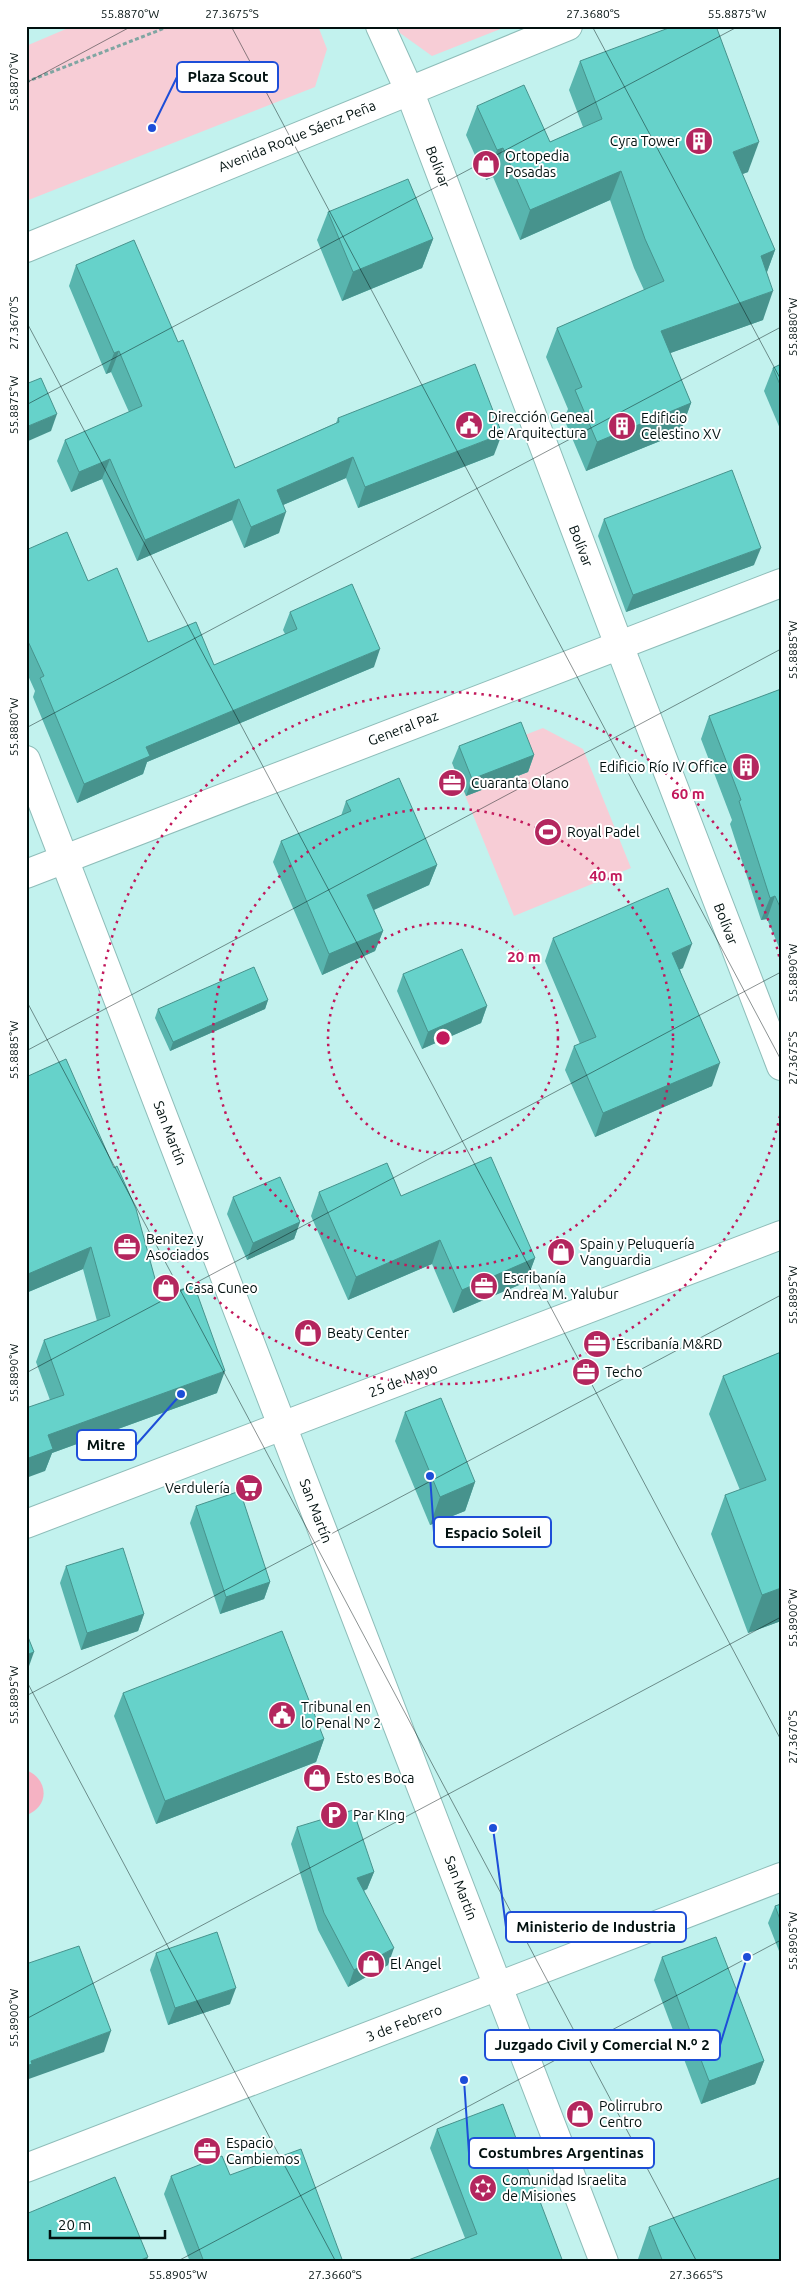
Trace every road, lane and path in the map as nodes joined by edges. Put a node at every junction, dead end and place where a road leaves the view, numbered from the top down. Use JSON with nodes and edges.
{"nodes":[{"id":1,"x":170,"y":26,"type":"edge"},
{"id":2,"x":380,"y":26,"type":"edge"},
{"id":3,"x":568,"y":26,"type":"edge"},
{"id":4,"x":26,"y":82,"type":"edge"},
{"id":5,"x":409,"y":90,"type":"junction"},
{"id":6,"x":26,"y":248,"type":"edge"},
{"id":7,"x":781,"y":583,"type":"edge"},
{"id":8,"x":619,"y":645,"type":"junction"},
{"id":9,"x":26,"y":760,"type":"edge"},
{"id":10,"x":65,"y":859,"type":"junction"},
{"id":11,"x":26,"y":874,"type":"edge"},
{"id":12,"x":781,"y":1066,"type":"edge"},
{"id":13,"x":781,"y":1235,"type":"edge"},
{"id":14,"x":283,"y":1426,"type":"junction"},
{"id":15,"x":26,"y":1524,"type":"edge"},
{"id":16,"x":781,"y":1878,"type":"edge"},
{"id":17,"x":499,"y":1986,"type":"junction"},
{"id":18,"x":26,"y":2168,"type":"edge"},
{"id":19,"x":604,"y":2262,"type":"edge"}],
"edges":[{"from":1,"to":4,"type":"path"},
{"from":2,"to":5,"type":"street","name":"Bolívar"},
{"from":3,"to":5,"type":"street","name":"Avenida Roque Sáenz Peña"},
{"from":5,"to":6,"type":"street","name":"Avenida Roque Sáenz Peña"},
{"from":5,"to":8,"type":"street","name":"Bolívar"},
{"from":7,"to":8,"type":"street","name":"General Paz"},
{"from":8,"to":10,"type":"street","name":"General Paz"},
{"from":8,"to":12,"type":"street","name":"Bolívar"},
{"from":9,"to":10,"type":"street","name":"San Martín"},
{"from":10,"to":11,"type":"street","name":"General Paz"},
{"from":10,"to":14,"type":"street","name":"San Martín"},
{"from":13,"to":14,"type":"street","name":"25 de Mayo"},
{"from":14,"to":15,"type":"street","name":"25 de Mayo"},
{"from":14,"to":17,"type":"street","name":"San Martín"},
{"from":16,"to":17,"type":"street","name":"3 de Febrero"},
{"from":17,"to":18,"type":"street","name":"3 de Febrero"},
{"from":17,"to":19,"type":"street","name":"San Martín"}]}
